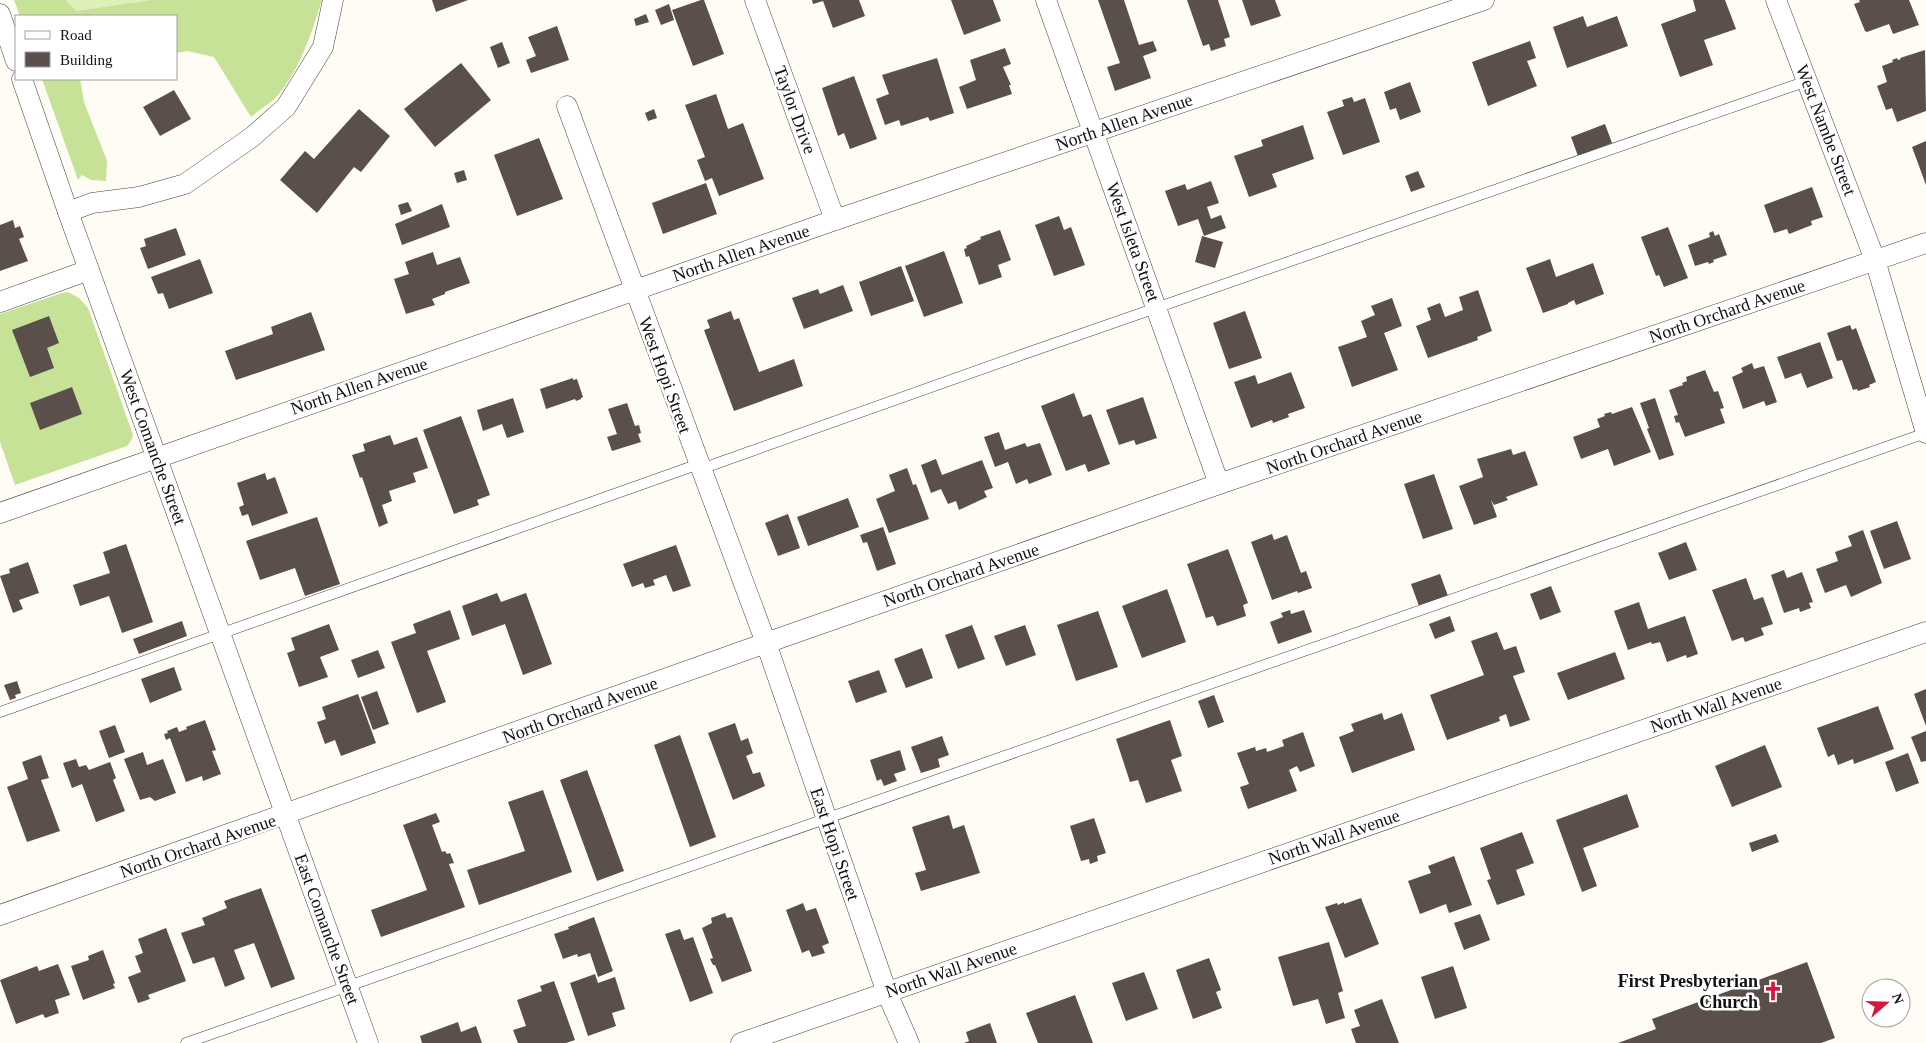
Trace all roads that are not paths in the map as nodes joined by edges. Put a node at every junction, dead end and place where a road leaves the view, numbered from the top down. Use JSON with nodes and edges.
{"nodes":[{"id":1,"x":333,"y":0,"type":"edge"},
{"id":2,"x":754,"y":0,"type":"edge"},
{"id":3,"x":1046,"y":0,"type":"edge"},
{"id":4,"x":1484,"y":0,"type":"edge"},
{"id":5,"x":1776,"y":0,"type":"edge"},
{"id":6,"x":0,"y":14,"type":"edge"},
{"id":7,"x":15,"y":58,"type":"edge"},
{"id":8,"x":22,"y":80,"type":"edge"},
{"id":9,"x":1807,"y":81,"type":"junction"},
{"id":10,"x":567,"y":106,"type":"dead end"},
{"id":11,"x":1094,"y":133,"type":"junction"},
{"id":12,"x":68,"y":212,"type":"junction"},
{"id":13,"x":835,"y":220,"type":"junction"},
{"id":14,"x":1926,"y":243,"type":"edge"},
{"id":15,"x":1876,"y":260,"type":"junction"},
{"id":16,"x":89,"y":270,"type":"junction"},
{"id":17,"x":634,"y":290,"type":"junction"},
{"id":18,"x":0,"y":302,"type":"edge"},
{"id":19,"x":1156,"y":309,"type":"junction"},
{"id":20,"x":1926,"y":433,"type":"edge"},
{"id":21,"x":157,"y":456,"type":"junction"},
{"id":22,"x":700,"y":467,"type":"junction"},
{"id":23,"x":1219,"y":484,"type":"junction"},
{"id":24,"x":0,"y":513,"type":"edge"},
{"id":25,"x":1926,"y":632,"type":"edge"},
{"id":26,"x":221,"y":634,"type":"junction"},
{"id":27,"x":766,"y":643,"type":"junction"},
{"id":28,"x":0,"y":712,"type":"edge"},
{"id":29,"x":286,"y":815,"type":"junction"},
{"id":30,"x":827,"y":819,"type":"junction"},
{"id":31,"x":0,"y":915,"type":"edge"},
{"id":32,"x":348,"y":986,"type":"junction"},
{"id":33,"x":887,"y":992,"type":"junction"},
{"id":34,"x":186,"y":1043,"type":"edge"},
{"id":35,"x":368,"y":1043,"type":"edge"},
{"id":36,"x":741,"y":1043,"type":"edge"},
{"id":37,"x":909,"y":1043,"type":"edge"}],
"edges":[{"from":1,"to":12,"type":"street"},
{"from":2,"to":13,"type":"street","name":"Taylor Drive"},
{"from":3,"to":11,"type":"street","name":"West Isleta Street"},
{"from":4,"to":11,"type":"street","name":"North Allen Avenue"},
{"from":5,"to":9,"type":"street","name":"West Nambe Street"},
{"from":6,"to":7,"type":"street"},
{"from":8,"to":12,"type":"street","name":"West Comanche Street"},
{"from":9,"to":15,"type":"street","name":"West Nambe Street"},
{"from":9,"to":19,"type":"lane"},
{"from":10,"to":17,"type":"street","name":"West Hopi Street"},
{"from":11,"to":13,"type":"street","name":"North Allen Avenue"},
{"from":11,"to":19,"type":"street","name":"West Isleta Street"},
{"from":12,"to":16,"type":"street","name":"West Comanche Street"},
{"from":13,"to":17,"type":"street","name":"North Allen Avenue"},
{"from":14,"to":15,"type":"street","name":"North Orchard Avenue"},
{"from":15,"to":20,"type":"street","name":"West Nambe Street"},
{"from":15,"to":23,"type":"street","name":"North Orchard Avenue"},
{"from":16,"to":18,"type":"street"},
{"from":16,"to":21,"type":"street","name":"West Comanche Street"},
{"from":17,"to":21,"type":"street","name":"North Allen Avenue"},
{"from":17,"to":22,"type":"street","name":"West Hopi Street"},
{"from":19,"to":22,"type":"lane"},
{"from":19,"to":23,"type":"street","name":"West Isleta Street"},
{"from":20,"to":30,"type":"lane"},
{"from":21,"to":24,"type":"street","name":"North Allen Avenue"},
{"from":21,"to":26,"type":"street","name":"West Comanche Street"},
{"from":22,"to":26,"type":"lane"},
{"from":22,"to":27,"type":"street","name":"West Hopi Street"},
{"from":23,"to":27,"type":"street","name":"North Orchard Avenue"},
{"from":25,"to":33,"type":"street","name":"North Wall Avenue"},
{"from":26,"to":28,"type":"lane"},
{"from":26,"to":29,"type":"street","name":"West Comanche Street"},
{"from":27,"to":29,"type":"street","name":"North Orchard Avenue"},
{"from":27,"to":30,"type":"street","name":"East Hopi Street"},
{"from":29,"to":31,"type":"street","name":"North Orchard Avenue"},
{"from":29,"to":32,"type":"street","name":"East Comanche Street"},
{"from":30,"to":32,"type":"lane"},
{"from":30,"to":33,"type":"street","name":"East Hopi Street"},
{"from":32,"to":34,"type":"lane"},
{"from":32,"to":35,"type":"street","name":"East Comanche Street"},
{"from":33,"to":36,"type":"street","name":"North Wall Avenue"},
{"from":33,"to":37,"type":"street","name":"East Hopi Street"}]}
